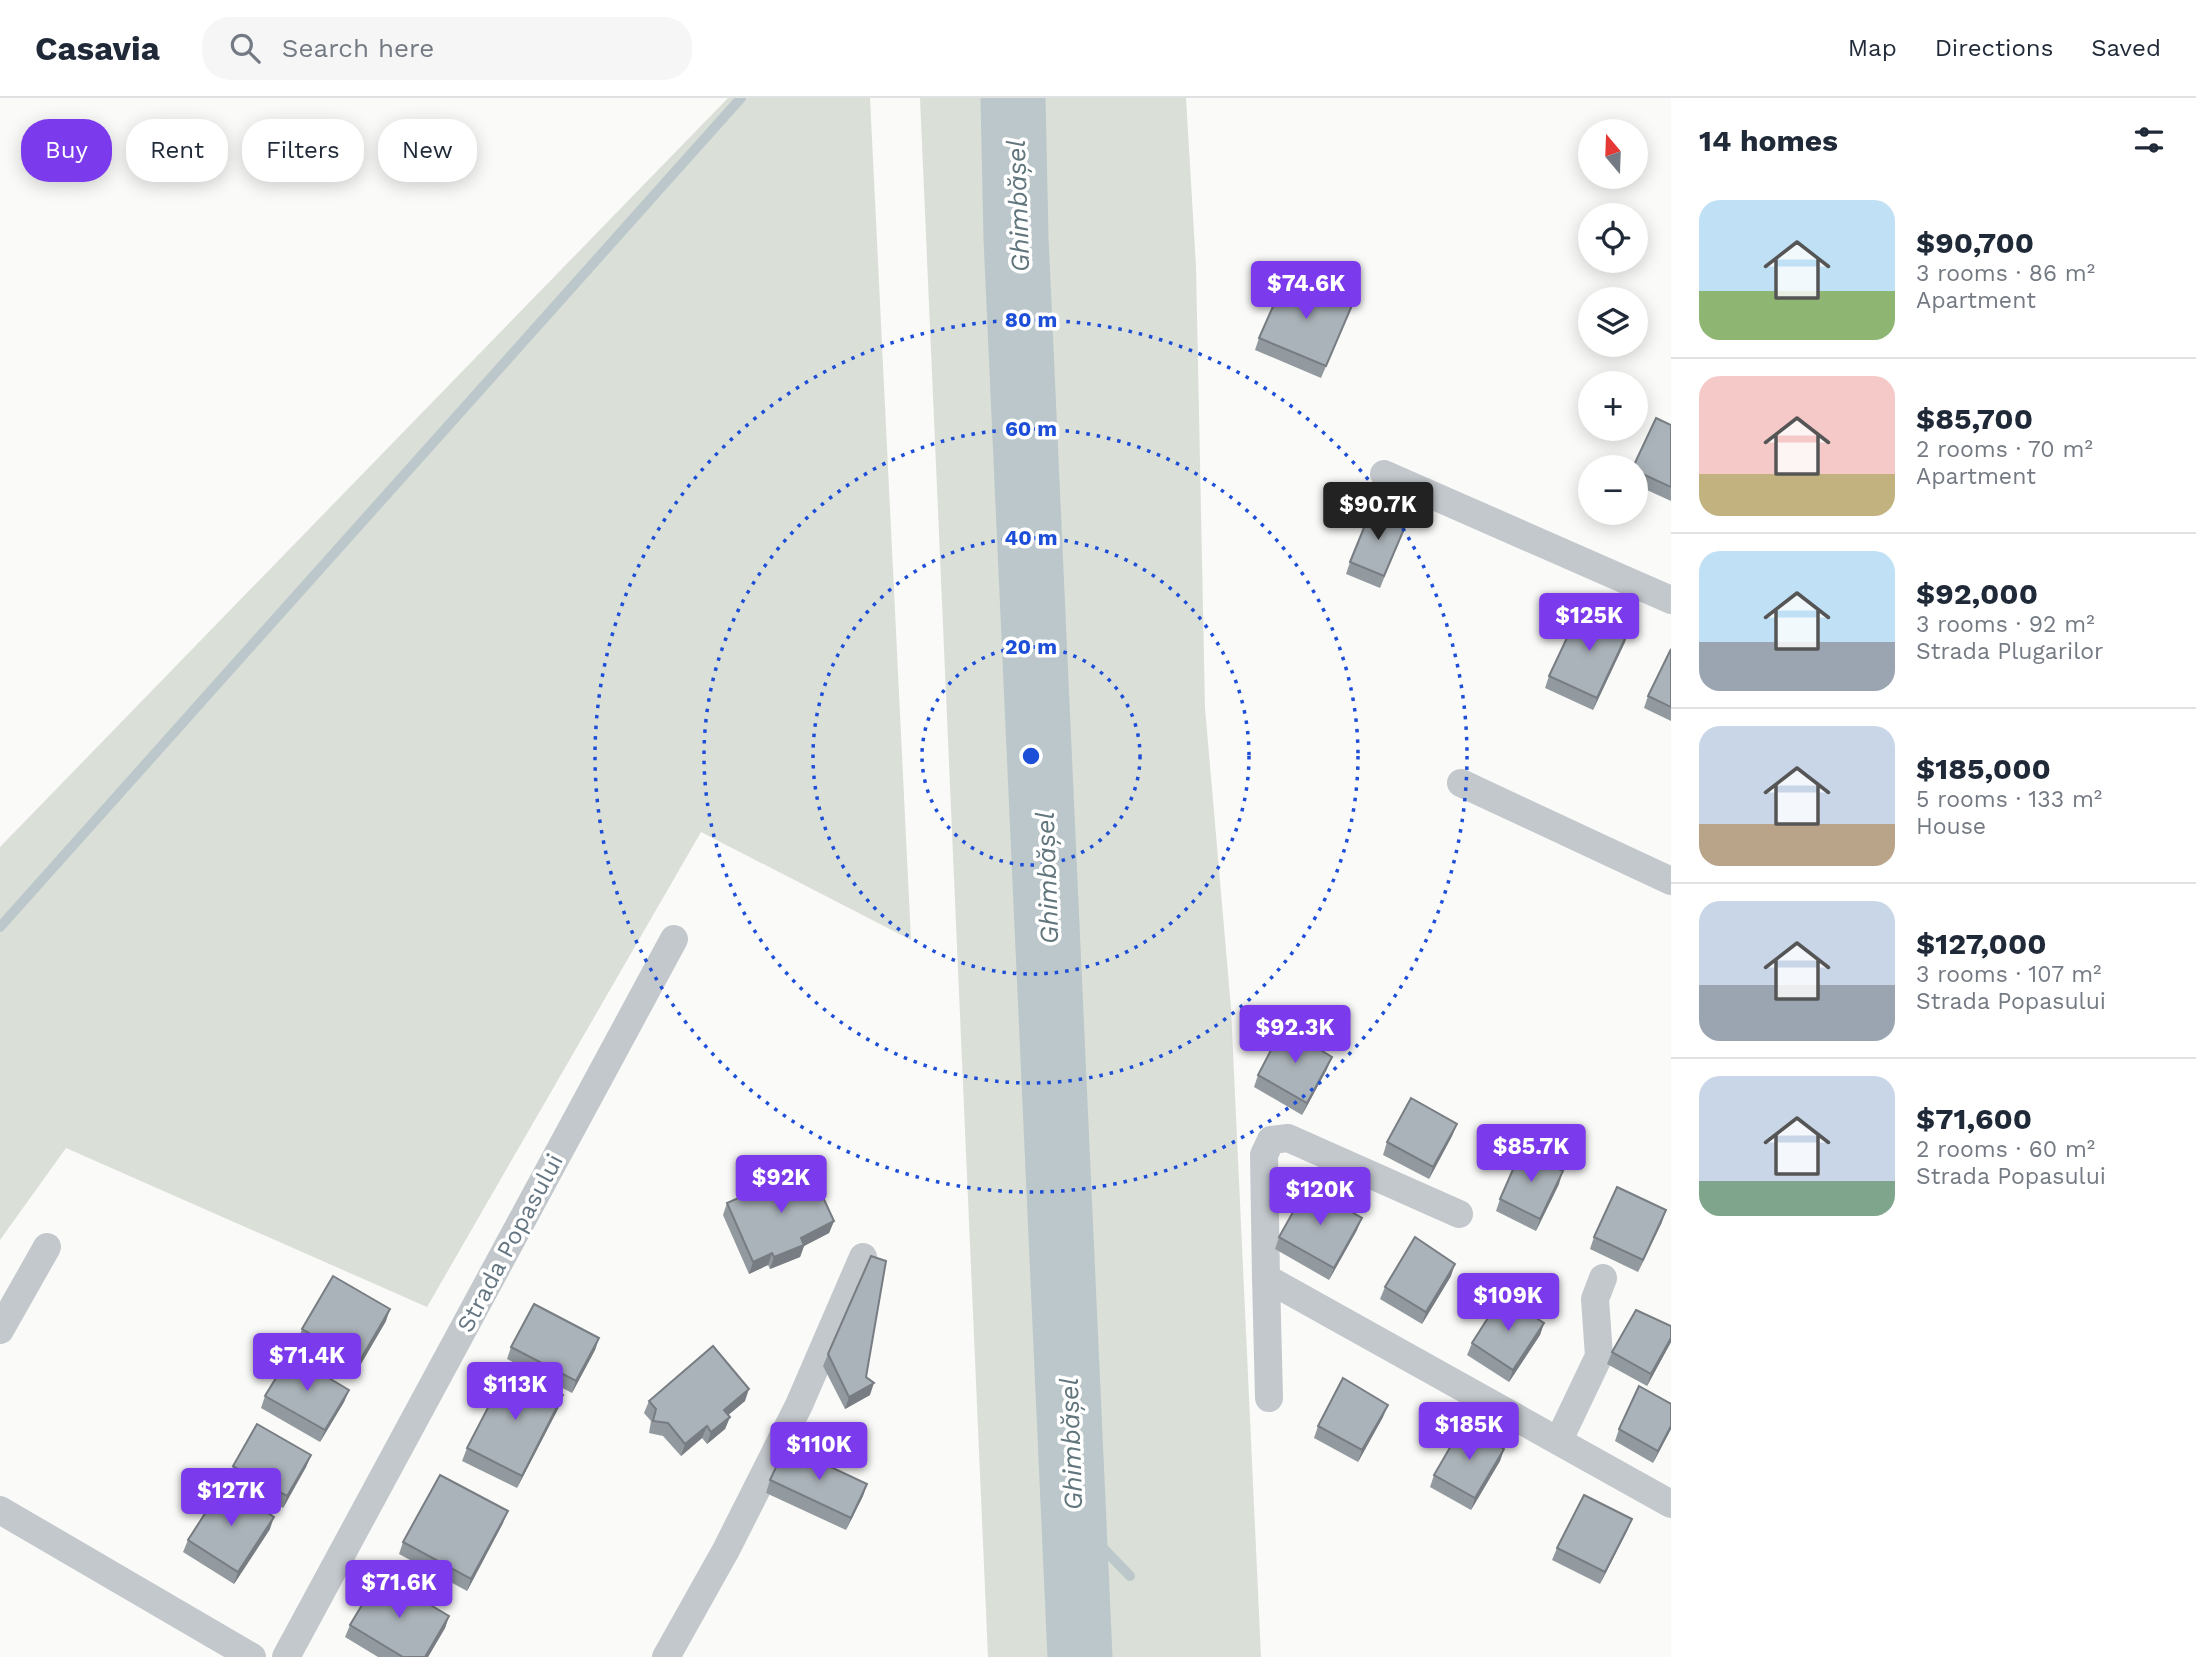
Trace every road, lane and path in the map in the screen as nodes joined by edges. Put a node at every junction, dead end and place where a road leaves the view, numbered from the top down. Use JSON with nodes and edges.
{"nodes":[{"id":1,"x":1384,"y":474,"type":"dead end"},
{"id":2,"x":1671,"y":600,"type":"edge"},
{"id":3,"x":1461,"y":783,"type":"dead end"},
{"id":4,"x":1671,"y":881,"type":"edge"},
{"id":5,"x":674,"y":939,"type":"dead end"},
{"id":6,"x":1458,"y":1214,"type":"dead end"},
{"id":7,"x":47,"y":1247,"type":"dead end"},
{"id":8,"x":863,"y":1257,"type":"dead end"},
{"id":9,"x":1266,"y":1278,"type":"junction"},
{"id":10,"x":1603,"y":1278,"type":"dead end"},
{"id":11,"x":0,"y":1330,"type":"edge"},
{"id":12,"x":1269,"y":1398,"type":"dead end"},
{"id":13,"x":1559,"y":1440,"type":"junction"},
{"id":14,"x":1671,"y":1504,"type":"edge"},
{"id":15,"x":0,"y":1510,"type":"edge"},
{"id":16,"x":252,"y":1657,"type":"edge"},
{"id":17,"x":286,"y":1657,"type":"edge"},
{"id":18,"x":666,"y":1657,"type":"edge"}],
"edges":[{"from":1,"to":2,"type":"street"},
{"from":3,"to":4,"type":"street"},
{"from":5,"to":17,"type":"street","name":"Strada Popasului"},
{"from":6,"to":9,"type":"street"},
{"from":7,"to":11,"type":"street"},
{"from":8,"to":18,"type":"street"},
{"from":9,"to":12,"type":"street"},
{"from":9,"to":13,"type":"street"},
{"from":10,"to":13,"type":"street"},
{"from":13,"to":14,"type":"street"},
{"from":15,"to":16,"type":"street"}]}
